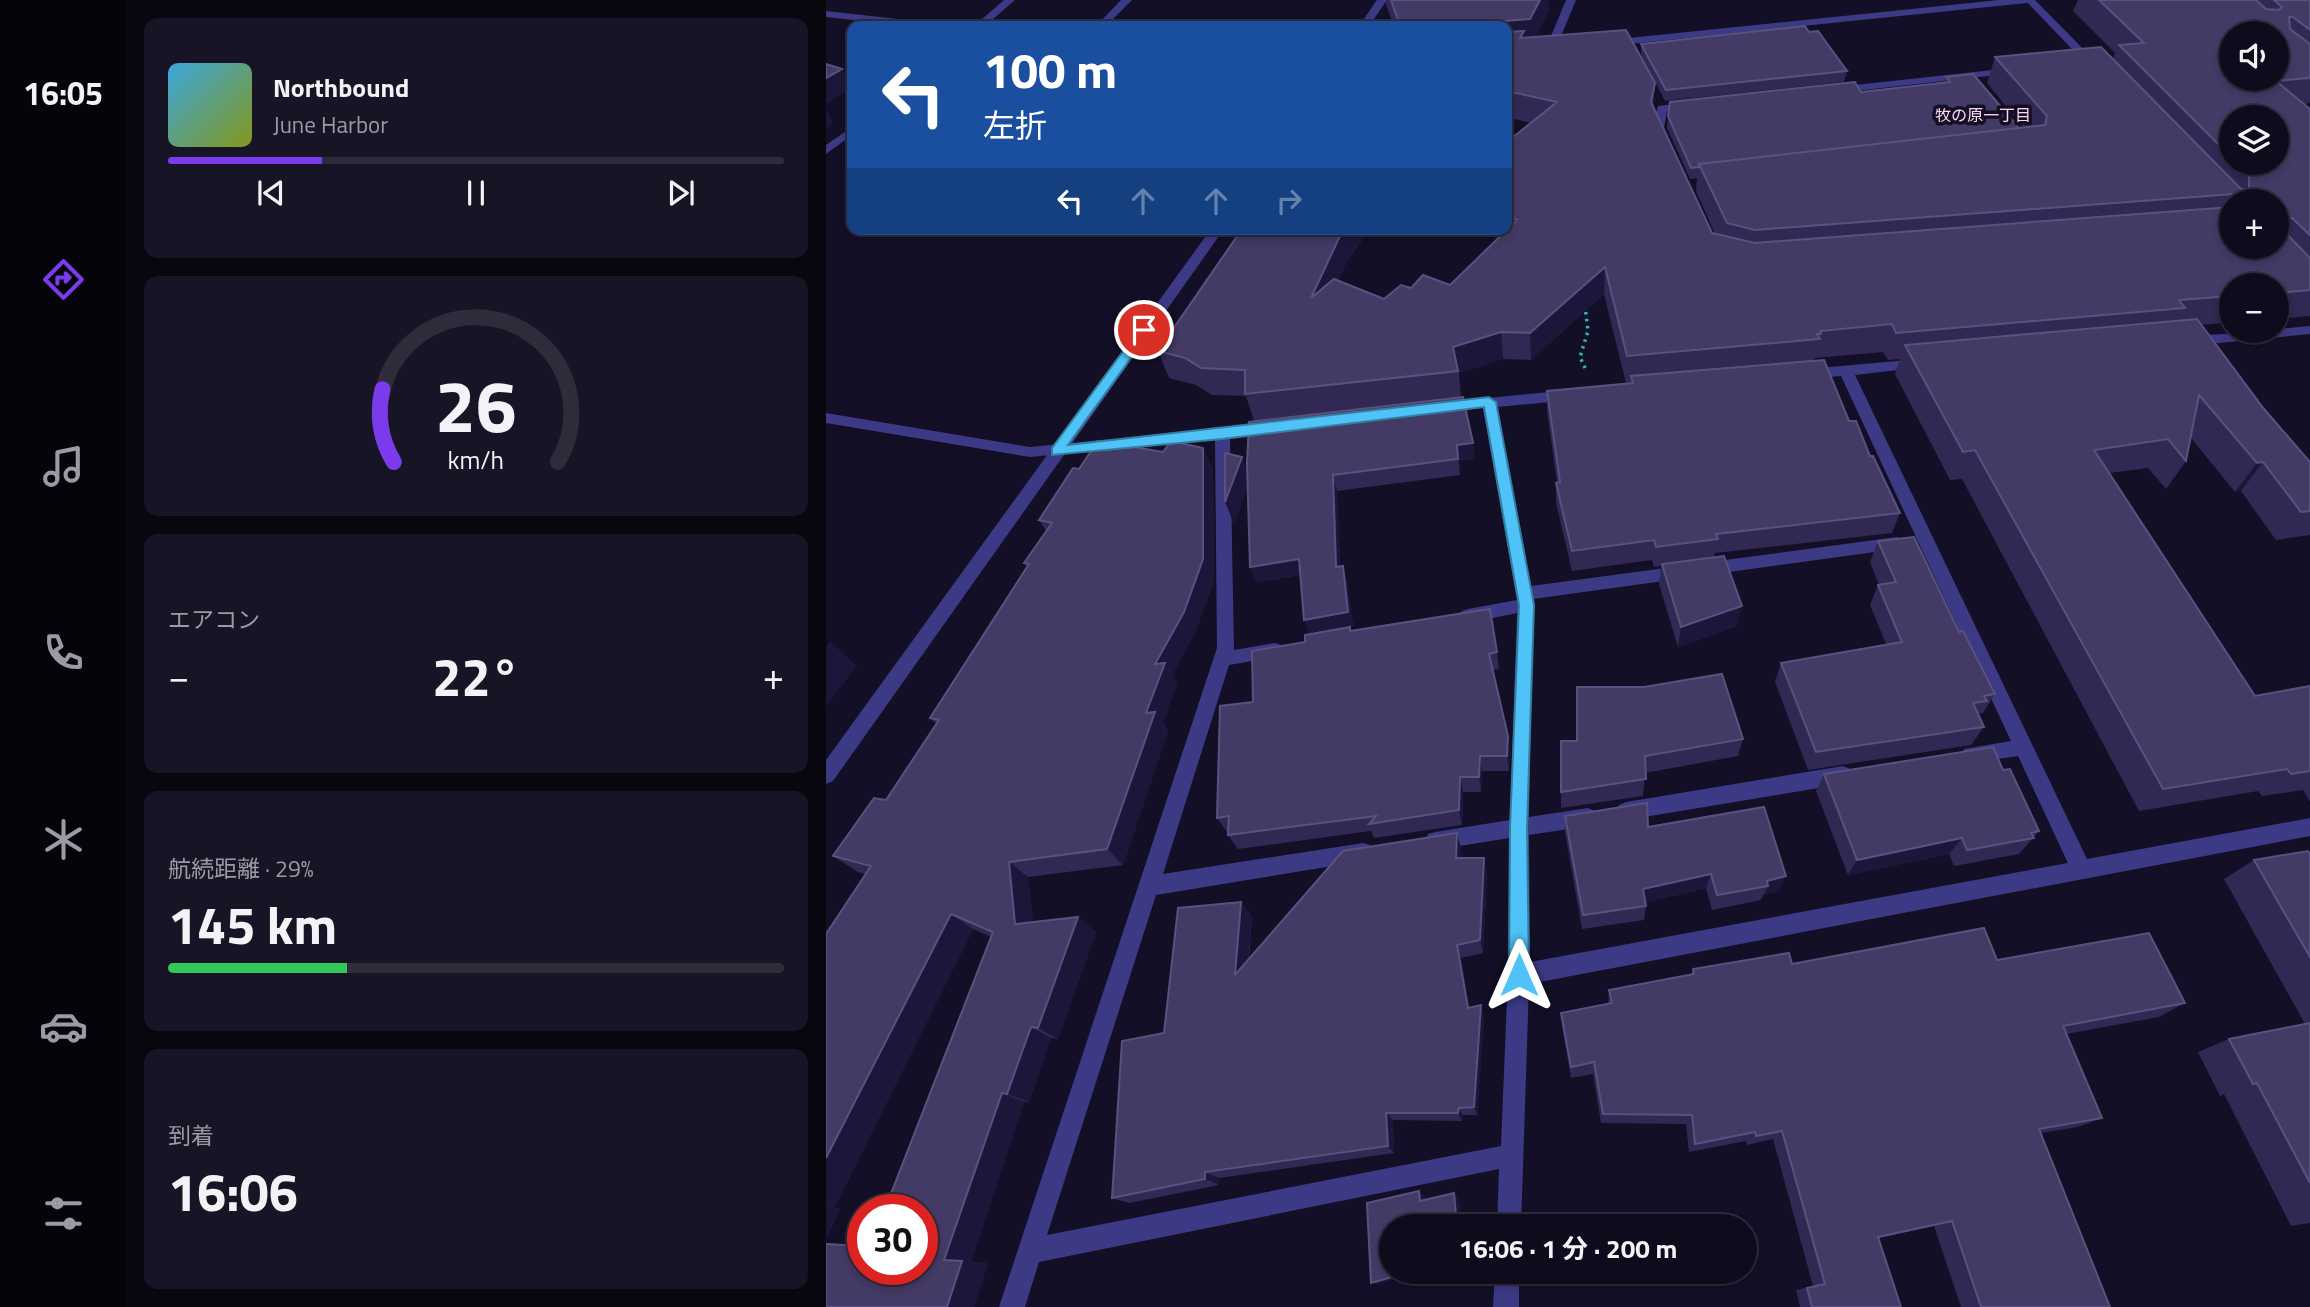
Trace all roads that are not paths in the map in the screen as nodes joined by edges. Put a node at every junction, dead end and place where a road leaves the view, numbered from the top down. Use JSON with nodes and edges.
{"nodes":[{"id":1,"x":1010,"y":0,"type":"edge"},
{"id":2,"x":1127,"y":0,"type":"edge"},
{"id":3,"x":1382,"y":0,"type":"edge"},
{"id":4,"x":1571,"y":0,"type":"edge"},
{"id":5,"x":2029,"y":0,"type":"edge"},
{"id":6,"x":826,"y":14,"type":"edge"},
{"id":7,"x":889,"y":21,"type":"edge"},
{"id":8,"x":985,"y":21,"type":"edge"},
{"id":9,"x":1106,"y":21,"type":"edge"},
{"id":10,"x":1367,"y":21,"type":"edge"},
{"id":11,"x":1600,"y":43,"type":"edge"},
{"id":12,"x":1563,"y":47,"type":"edge"},
{"id":13,"x":2090,"y":62,"type":"junction"},
{"id":14,"x":2075,"y":64,"type":"edge"},
{"id":15,"x":2023,"y":69,"type":"edge"},
{"id":16,"x":2099,"y":72,"type":"edge"},
{"id":17,"x":1970,"y":75,"type":"junction"},
{"id":18,"x":1978,"y":85,"type":"edge"},
{"id":19,"x":1823,"y":91,"type":"edge"},
{"id":20,"x":1702,"y":104,"type":"edge"},
{"id":21,"x":847,"y":134,"type":"edge"},
{"id":22,"x":826,"y":151,"type":"edge"},
{"id":23,"x":1669,"y":151,"type":"edge"},
{"id":24,"x":1214,"y":235,"type":"edge"},
{"id":25,"x":2310,"y":330,"type":"edge"},
{"id":26,"x":2169,"y":342,"type":"edge"},
{"id":27,"x":1940,"y":362,"type":"edge"},
{"id":28,"x":1846,"y":371,"type":"junction"},
{"id":29,"x":1794,"y":375,"type":"edge"},
{"id":30,"x":1583,"y":394,"type":"edge"},
{"id":31,"x":1489,"y":402,"type":"junction"},
{"id":32,"x":1422,"y":410,"type":"edge"},
{"id":33,"x":826,"y":418,"type":"edge"},
{"id":34,"x":1289,"y":426,"type":"edge"},
{"id":35,"x":1222,"y":434,"type":"junction"},
{"id":36,"x":1056,"y":451,"type":"junction"},
{"id":37,"x":1925,"y":539,"type":"junction"},
{"id":38,"x":1525,"y":599,"type":"junction"},
{"id":39,"x":1444,"y":620,"type":"edge"},
{"id":40,"x":1292,"y":646,"type":"edge"},
{"id":41,"x":1223,"y":659,"type":"junction"},
{"id":42,"x":2023,"y":747,"type":"junction"},
{"id":43,"x":1955,"y":758,"type":"edge"},
{"id":44,"x":1859,"y":773,"type":"edge"},
{"id":45,"x":826,"y":775,"type":"edge"},
{"id":46,"x":2310,"y":827,"type":"edge"},
{"id":47,"x":1518,"y":828,"type":"junction"},
{"id":48,"x":1409,"y":845,"type":"edge"},
{"id":49,"x":1382,"y":849,"type":"edge"},
{"id":50,"x":2081,"y":869,"type":"junction"},
{"id":51,"x":1149,"y":886,"type":"junction"},
{"id":52,"x":1519,"y":975,"type":"junction"},
{"id":53,"x":1512,"y":1155,"type":"junction"},
{"id":54,"x":1510,"y":1214,"type":"edge"},
{"id":55,"x":1031,"y":1251,"type":"junction"},
{"id":56,"x":1507,"y":1284,"type":"edge"},
{"id":57,"x":1013,"y":1307,"type":"edge"},
{"id":58,"x":1506,"y":1307,"type":"edge"}],
"edges":[{"from":1,"to":8,"type":"street"},
{"from":2,"to":9,"type":"street"},
{"from":3,"to":10,"type":"street"},
{"from":4,"to":12,"type":"street"},
{"from":5,"to":11,"type":"street"},
{"from":5,"to":13,"type":"street"},
{"from":6,"to":7,"type":"street"},
{"from":13,"to":14,"type":"street"},
{"from":13,"to":16,"type":"street"},
{"from":15,"to":17,"type":"street"},
{"from":17,"to":18,"type":"street"},
{"from":17,"to":19,"type":"street"},
{"from":20,"to":23,"type":"street"},
{"from":21,"to":22,"type":"street"},
{"from":24,"to":36,"type":"street"},
{"from":25,"to":26,"type":"street"},
{"from":27,"to":28,"type":"street"},
{"from":28,"to":29,"type":"street"},
{"from":28,"to":37,"type":"street"},
{"from":30,"to":31,"type":"street"},
{"from":31,"to":32,"type":"street"},
{"from":31,"to":38,"type":"street"},
{"from":33,"to":36,"type":"street"},
{"from":34,"to":35,"type":"street"},
{"from":35,"to":36,"type":"street"},
{"from":35,"to":41,"type":"street"},
{"from":36,"to":45,"type":"street"},
{"from":37,"to":38,"type":"street"},
{"from":37,"to":42,"type":"street"},
{"from":38,"to":39,"type":"street"},
{"from":38,"to":47,"type":"street"},
{"from":40,"to":41,"type":"street"},
{"from":41,"to":51,"type":"street"},
{"from":42,"to":43,"type":"street"},
{"from":42,"to":50,"type":"street"},
{"from":44,"to":47,"type":"street"},
{"from":46,"to":50,"type":"street"},
{"from":47,"to":48,"type":"street"},
{"from":47,"to":52,"type":"street"},
{"from":49,"to":51,"type":"street"},
{"from":50,"to":52,"type":"street"},
{"from":51,"to":55,"type":"street"},
{"from":52,"to":53,"type":"street"},
{"from":53,"to":54,"type":"street"},
{"from":53,"to":55,"type":"street"},
{"from":55,"to":57,"type":"street"},
{"from":56,"to":58,"type":"street"}]}
